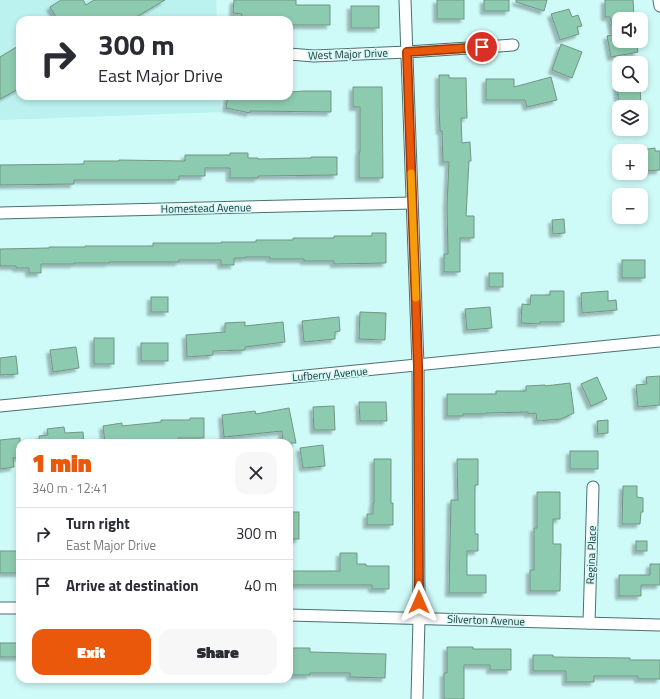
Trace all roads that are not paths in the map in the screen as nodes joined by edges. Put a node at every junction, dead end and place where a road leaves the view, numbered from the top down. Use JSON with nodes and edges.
{"nodes":[{"id":1,"x":405,"y":0,"type":"edge"},
{"id":2,"x":659,"y":0,"type":"edge"},
{"id":3,"x":660,"y":6,"type":"edge"},
{"id":4,"x":513,"y":45,"type":"dead end"},
{"id":5,"x":407,"y":52,"type":"junction"},
{"id":6,"x":293,"y":54,"type":"edge"},
{"id":7,"x":412,"y":203,"type":"junction"},
{"id":8,"x":0,"y":213,"type":"edge"},
{"id":9,"x":660,"y":341,"type":"edge"},
{"id":10,"x":418,"y":366,"type":"junction"},
{"id":11,"x":0,"y":406,"type":"edge"},
{"id":12,"x":593,"y":487,"type":"dead end"},
{"id":13,"x":0,"y":608,"type":"edge"},
{"id":14,"x":16,"y":608,"type":"edge"},
{"id":15,"x":293,"y":615,"type":"edge"},
{"id":16,"x":419,"y":618,"type":"junction"},
{"id":17,"x":589,"y":623,"type":"junction"},
{"id":18,"x":660,"y":625,"type":"edge"},
{"id":19,"x":417,"y":699,"type":"edge"}],
"edges":[{"from":1,"to":5,"type":"street"},
{"from":2,"to":3,"type":"street"},
{"from":4,"to":5,"type":"street","name":"West Major Drive"},
{"from":5,"to":6,"type":"street","name":"West Major Drive"},
{"from":5,"to":7,"type":"street"},
{"from":7,"to":8,"type":"street","name":"Homestead Avenue"},
{"from":7,"to":10,"type":"street"},
{"from":9,"to":10,"type":"street","name":"Lufberry Avenue"},
{"from":10,"to":11,"type":"street","name":"Lufberry Avenue"},
{"from":10,"to":16,"type":"street"},
{"from":12,"to":17,"type":"street","name":"Regina Place"},
{"from":13,"to":14,"type":"street"},
{"from":15,"to":16,"type":"street","name":"Silverton Avenue"},
{"from":16,"to":17,"type":"street","name":"Silverton Avenue"},
{"from":16,"to":19,"type":"street"},
{"from":17,"to":18,"type":"street","name":"Silverton Avenue"}]}
